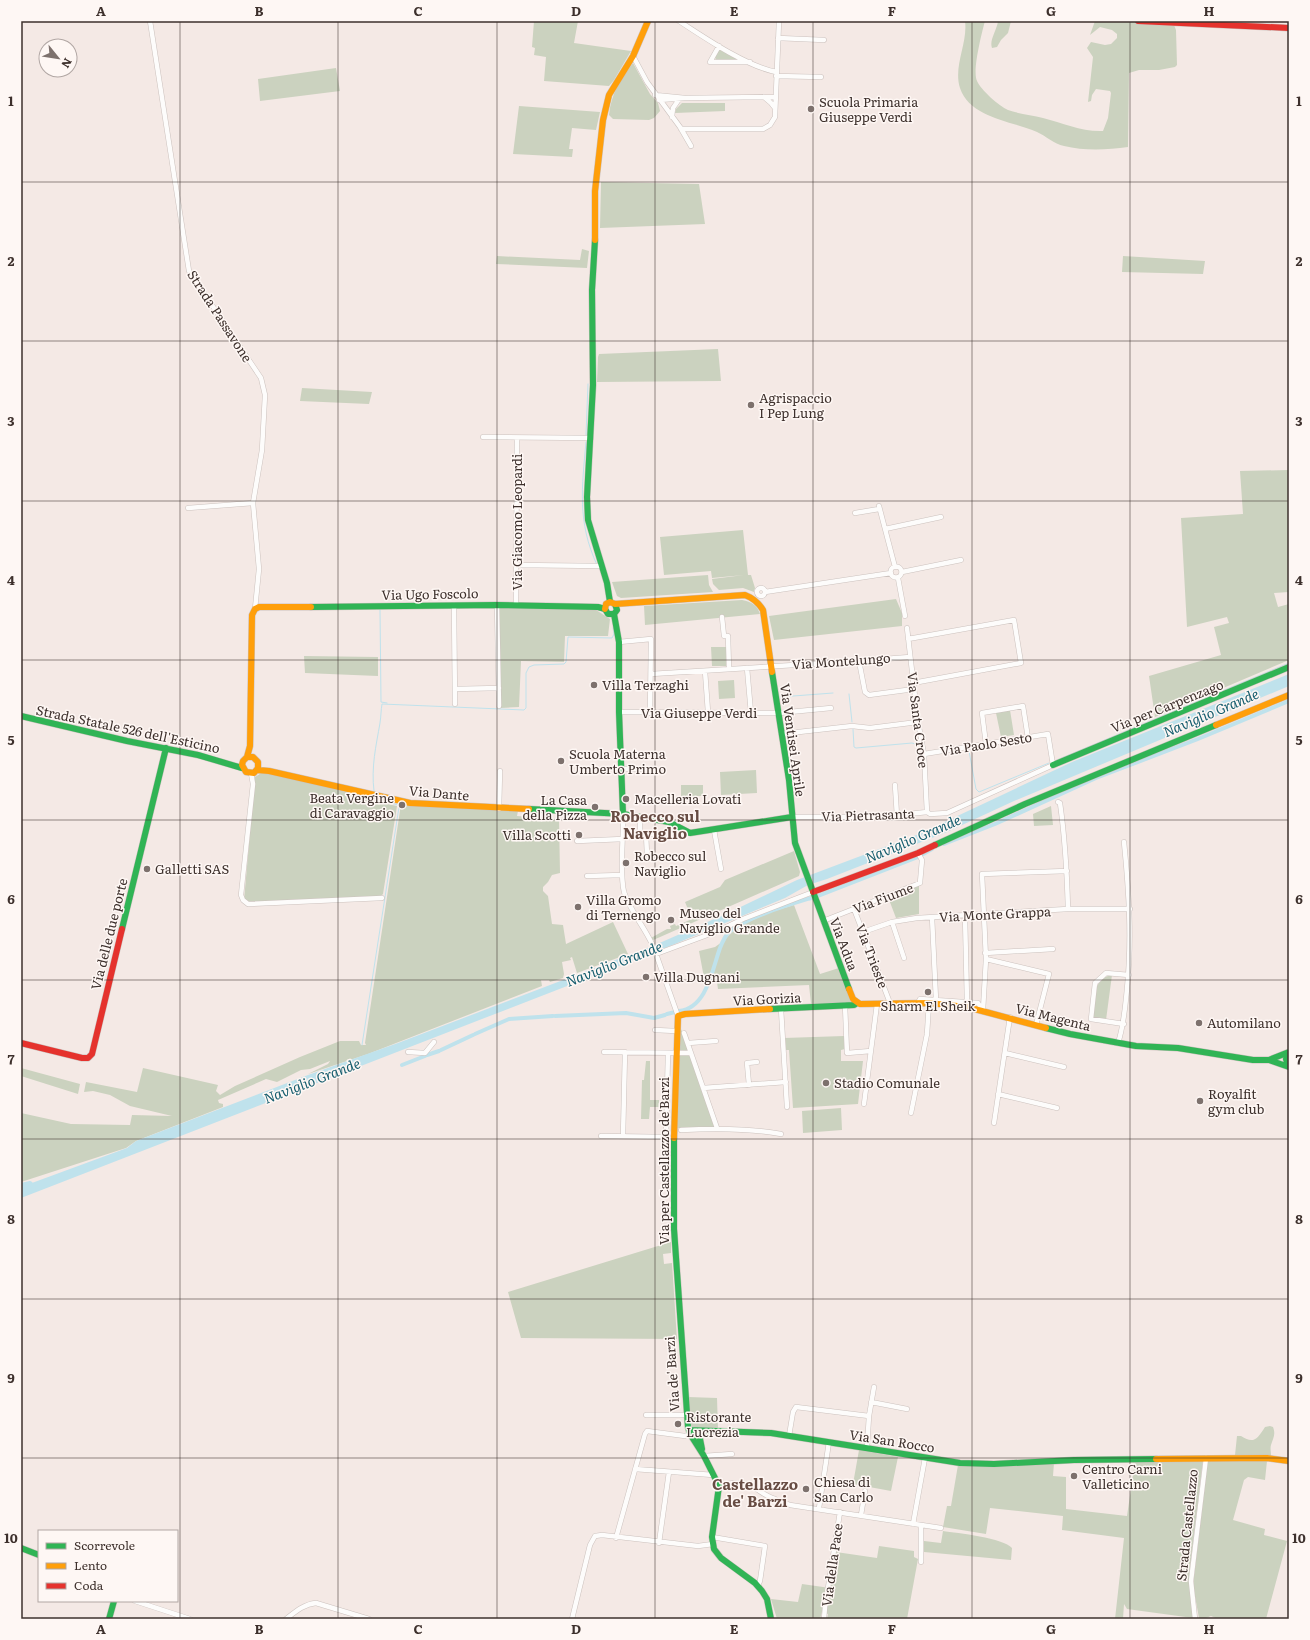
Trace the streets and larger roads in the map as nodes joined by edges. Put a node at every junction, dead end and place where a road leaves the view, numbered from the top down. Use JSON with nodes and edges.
{"nodes":[{"id":1,"x":150,"y":21,"type":"edge"},
{"id":2,"x":648,"y":21,"type":"edge"},
{"id":3,"x":679,"y":21,"type":"edge"},
{"id":4,"x":779,"y":21,"type":"edge"},
{"id":5,"x":1138,"y":21,"type":"edge"},
{"id":6,"x":1289,"y":28,"type":"edge"},
{"id":7,"x":778,"y":38,"type":"junction"},
{"id":8,"x":824,"y":40,"type":"dead end"},
{"id":9,"x":719,"y":46,"type":"junction"},
{"id":10,"x":633,"y":56,"type":"junction"},
{"id":11,"x":750,"y":62,"type":"junction"},
{"id":12,"x":776,"y":74,"type":"junction"},
{"id":13,"x":821,"y":77,"type":"dead end"},
{"id":14,"x":655,"y":95,"type":"junction"},
{"id":15,"x":764,"y":97,"type":"junction"},
{"id":16,"x":775,"y":97,"type":"junction"},
{"id":17,"x":682,"y":98,"type":"junction"},
{"id":18,"x":659,"y":100,"type":"junction"},
{"id":19,"x":775,"y":111,"type":"junction"},
{"id":20,"x":672,"y":117,"type":"junction"},
{"id":21,"x":681,"y":129,"type":"junction"},
{"id":22,"x":691,"y":146,"type":"dead end"},
{"id":23,"x":483,"y":436,"type":"dead end"},
{"id":24,"x":517,"y":438,"type":"junction"},
{"id":25,"x":590,"y":438,"type":"junction"},
{"id":26,"x":253,"y":503,"type":"junction"},
{"id":27,"x":188,"y":508,"type":"dead end"},
{"id":28,"x":854,"y":513,"type":"dead end"},
{"id":29,"x":941,"y":517,"type":"dead end"},
{"id":30,"x":885,"y":529,"type":"junction"},
{"id":31,"x":961,"y":560,"type":"dead end"},
{"id":32,"x":516,"y":566,"type":"junction"},
{"id":33,"x":601,"y":566,"type":"junction"},
{"id":34,"x":895,"y":567,"type":"junction"},
{"id":35,"x":902,"y":572,"type":"junction"},
{"id":36,"x":891,"y":574,"type":"junction"},
{"id":37,"x":898,"y":578,"type":"junction"},
{"id":38,"x":758,"y":598,"type":"junction"},
{"id":39,"x":613,"y":603,"type":"junction"},
{"id":40,"x":496,"y":604,"type":"junction"},
{"id":41,"x":454,"y":605,"type":"junction"},
{"id":42,"x":516,"y":605,"type":"junction"},
{"id":43,"x":255,"y":609,"type":"junction"},
{"id":44,"x":605,"y":609,"type":"junction"},
{"id":45,"x":614,"y":614,"type":"junction"},
{"id":46,"x":905,"y":616,"type":"dead end"},
{"id":47,"x":722,"y":617,"type":"dead end"},
{"id":48,"x":907,"y":628,"type":"dead end"},
{"id":49,"x":908,"y":639,"type":"junction"},
{"id":50,"x":619,"y":642,"type":"junction"},
{"id":51,"x":910,"y":657,"type":"junction"},
{"id":52,"x":859,"y":661,"type":"junction"},
{"id":53,"x":772,"y":666,"type":"junction"},
{"id":54,"x":1289,"y":667,"type":"edge"},
{"id":55,"x":747,"y":668,"type":"junction"},
{"id":56,"x":729,"y":669,"type":"junction"},
{"id":57,"x":705,"y":671,"type":"junction"},
{"id":58,"x":651,"y":674,"type":"junction"},
{"id":59,"x":913,"y":683,"type":"junction"},
{"id":60,"x":499,"y":688,"type":"junction"},
{"id":61,"x":455,"y":689,"type":"junction"},
{"id":62,"x":914,"y":689,"type":"junction"},
{"id":63,"x":1289,"y":695,"type":"edge"},
{"id":64,"x":455,"y":704,"type":"dead end"},
{"id":65,"x":499,"y":706,"type":"dead end"},
{"id":66,"x":831,"y":708,"type":"dead end"},
{"id":67,"x":619,"y":712,"type":"junction"},
{"id":68,"x":708,"y":712,"type":"junction"},
{"id":69,"x":650,"y":713,"type":"junction"},
{"id":70,"x":751,"y":713,"type":"junction"},
{"id":71,"x":779,"y":713,"type":"junction"},
{"id":72,"x":21,"y":716,"type":"edge"},
{"id":73,"x":918,"y":722,"type":"junction"},
{"id":74,"x":781,"y":734,"type":"junction"},
{"id":75,"x":1028,"y":738,"type":"junction"},
{"id":76,"x":250,"y":741,"type":"junction"},
{"id":77,"x":986,"y":744,"type":"junction"},
{"id":78,"x":166,"y":748,"type":"junction"},
{"id":79,"x":924,"y":754,"type":"junction"},
{"id":80,"x":255,"y":758,"type":"junction"},
{"id":81,"x":244,"y":762,"type":"junction"},
{"id":82,"x":1053,"y":765,"type":"junction"},
{"id":83,"x":620,"y":769,"type":"junction"},
{"id":84,"x":644,"y":769,"type":"dead end"},
{"id":85,"x":257,"y":770,"type":"junction"},
{"id":86,"x":500,"y":771,"type":"dead end"},
{"id":87,"x":251,"y":774,"type":"junction"},
{"id":88,"x":895,"y":785,"type":"dead end"},
{"id":89,"x":1058,"y":802,"type":"dead end"},
{"id":90,"x":499,"y":809,"type":"junction"},
{"id":91,"x":791,"y":809,"type":"junction"},
{"id":92,"x":927,"y":812,"type":"junction"},
{"id":93,"x":623,"y":814,"type":"junction"},
{"id":94,"x":897,"y":816,"type":"junction"},
{"id":95,"x":792,"y":817,"type":"junction"},
{"id":96,"x":803,"y":817,"type":"junction"},
{"id":97,"x":640,"y":818,"type":"junction"},
{"id":98,"x":781,"y":820,"type":"junction"},
{"id":99,"x":681,"y":828,"type":"junction"},
{"id":100,"x":714,"y":830,"type":"junction"},
{"id":101,"x":793,"y":830,"type":"junction"},
{"id":102,"x":646,"y":834,"type":"junction"},
{"id":103,"x":623,"y":838,"type":"junction"},
{"id":104,"x":577,"y":841,"type":"dead end"},
{"id":105,"x":1124,"y":842,"type":"dead end"},
{"id":106,"x":647,"y":854,"type":"dead end"},
{"id":107,"x":919,"y":855,"type":"junction"},
{"id":108,"x":721,"y":869,"type":"dead end"},
{"id":109,"x":1067,"y":871,"type":"junction"},
{"id":110,"x":622,"y":875,"type":"junction"},
{"id":111,"x":587,"y":876,"type":"dead end"},
{"id":112,"x":812,"y":890,"type":"junction"},
{"id":113,"x":382,"y":898,"type":"dead end"},
{"id":114,"x":854,"y":909,"type":"junction"},
{"id":115,"x":1068,"y":909,"type":"junction"},
{"id":116,"x":1130,"y":909,"type":"junction"},
{"id":117,"x":983,"y":915,"type":"junction"},
{"id":118,"x":966,"y":916,"type":"junction"},
{"id":119,"x":932,"y":917,"type":"junction"},
{"id":120,"x":823,"y":921,"type":"junction"},
{"id":121,"x":892,"y":922,"type":"junction"},
{"id":122,"x":863,"y":932,"type":"junction"},
{"id":123,"x":652,"y":944,"type":"dead end"},
{"id":124,"x":1053,"y":949,"type":"dead end"},
{"id":125,"x":985,"y":953,"type":"junction"},
{"id":126,"x":904,"y":958,"type":"dead end"},
{"id":127,"x":986,"y":959,"type":"junction"},
{"id":128,"x":1129,"y":975,"type":"junction"},
{"id":129,"x":983,"y":999,"type":"junction"},
{"id":130,"x":936,"y":1000,"type":"junction"},
{"id":131,"x":967,"y":1001,"type":"junction"},
{"id":132,"x":857,"y":1003,"type":"junction"},
{"id":133,"x":890,"y":1003,"type":"junction"},
{"id":134,"x":918,"y":1003,"type":"junction"},
{"id":135,"x":929,"y":1003,"type":"junction"},
{"id":136,"x":978,"y":1003,"type":"junction"},
{"id":137,"x":877,"y":1004,"type":"junction"},
{"id":138,"x":845,"y":1005,"type":"junction"},
{"id":139,"x":781,"y":1009,"type":"junction"},
{"id":140,"x":983,"y":1010,"type":"junction"},
{"id":141,"x":678,"y":1016,"type":"junction"},
{"id":142,"x":1010,"y":1017,"type":"junction"},
{"id":143,"x":1124,"y":1024,"type":"junction"},
{"id":144,"x":1036,"y":1025,"type":"junction"},
{"id":145,"x":655,"y":1030,"type":"dead end"},
{"id":146,"x":676,"y":1030,"type":"junction"},
{"id":147,"x":684,"y":1033,"type":"dead end"},
{"id":148,"x":716,"y":1041,"type":"dead end"},
{"id":149,"x":434,"y":1042,"type":"dead end"},
{"id":150,"x":21,"y":1043,"type":"edge"},
{"id":151,"x":688,"y":1043,"type":"junction"},
{"id":152,"x":1118,"y":1043,"type":"junction"},
{"id":153,"x":871,"y":1051,"type":"junction"},
{"id":154,"x":408,"y":1052,"type":"dead end"},
{"id":155,"x":604,"y":1052,"type":"dead end"},
{"id":156,"x":625,"y":1052,"type":"junction"},
{"id":157,"x":668,"y":1053,"type":"junction"},
{"id":158,"x":691,"y":1053,"type":"junction"},
{"id":159,"x":676,"y":1054,"type":"junction"},
{"id":160,"x":1005,"y":1054,"type":"junction"},
{"id":161,"x":1288,"y":1059,"type":"edge"},
{"id":162,"x":1269,"y":1060,"type":"junction"},
{"id":163,"x":757,"y":1062,"type":"dead end"},
{"id":164,"x":1064,"y":1067,"type":"dead end"},
{"id":165,"x":786,"y":1082,"type":"junction"},
{"id":166,"x":749,"y":1085,"type":"junction"},
{"id":167,"x":703,"y":1088,"type":"junction"},
{"id":168,"x":998,"y":1094,"type":"junction"},
{"id":169,"x":864,"y":1104,"type":"dead end"},
{"id":170,"x":787,"y":1107,"type":"dead end"},
{"id":171,"x":1057,"y":1108,"type":"dead end"},
{"id":172,"x":911,"y":1113,"type":"dead end"},
{"id":173,"x":994,"y":1124,"type":"dead end"},
{"id":174,"x":717,"y":1128,"type":"junction"},
{"id":175,"x":682,"y":1130,"type":"dead end"},
{"id":176,"x":782,"y":1134,"type":"dead end"},
{"id":177,"x":601,"y":1136,"type":"dead end"},
{"id":178,"x":623,"y":1136,"type":"junction"},
{"id":179,"x":679,"y":1307,"type":"joint"},
{"id":180,"x":874,"y":1387,"type":"dead end"},
{"id":181,"x":871,"y":1402,"type":"junction"},
{"id":182,"x":907,"y":1409,"type":"dead end"},
{"id":183,"x":646,"y":1415,"type":"dead end"},
{"id":184,"x":686,"y":1415,"type":"junction"},
{"id":185,"x":869,"y":1416,"type":"junction"},
{"id":186,"x":702,"y":1433,"type":"junction"},
{"id":187,"x":691,"y":1435,"type":"junction"},
{"id":188,"x":789,"y":1436,"type":"junction"},
{"id":189,"x":829,"y":1442,"type":"junction"},
{"id":190,"x":867,"y":1447,"type":"junction"},
{"id":191,"x":732,"y":1454,"type":"dead end"},
{"id":192,"x":704,"y":1456,"type":"junction"},
{"id":193,"x":925,"y":1458,"type":"junction"},
{"id":194,"x":1206,"y":1458,"type":"junction"},
{"id":195,"x":1289,"y":1460,"type":"edge"},
{"id":196,"x":951,"y":1462,"type":"joint"},
{"id":197,"x":635,"y":1469,"type":"junction"},
{"id":198,"x":670,"y":1472,"type":"junction"},
{"id":199,"x":714,"y":1475,"type":"junction"},
{"id":200,"x":719,"y":1486,"type":"junction"},
{"id":201,"x":865,"y":1491,"type":"dead end"},
{"id":202,"x":819,"y":1508,"type":"junction"},
{"id":203,"x":840,"y":1512,"type":"junction"},
{"id":204,"x":861,"y":1515,"type":"junction"},
{"id":205,"x":913,"y":1524,"type":"junction"},
{"id":206,"x":921,"y":1525,"type":"junction"},
{"id":207,"x":941,"y":1528,"type":"dead end"},
{"id":208,"x":616,"y":1538,"type":"junction"},
{"id":209,"x":712,"y":1538,"type":"junction"},
{"id":210,"x":659,"y":1543,"type":"junction"},
{"id":211,"x":713,"y":1544,"type":"junction"},
{"id":212,"x":21,"y":1548,"type":"edge"},
{"id":213,"x":38,"y":1555,"type":"edge"},
{"id":214,"x":921,"y":1562,"type":"dead end"},
{"id":215,"x":758,"y":1585,"type":"junction"},
{"id":216,"x":114,"y":1602,"type":"edge"},
{"id":217,"x":138,"y":1602,"type":"edge"},
{"id":218,"x":109,"y":1619,"type":"edge"},
{"id":219,"x":190,"y":1619,"type":"edge"},
{"id":220,"x":286,"y":1619,"type":"edge"},
{"id":221,"x":369,"y":1619,"type":"edge"},
{"id":222,"x":572,"y":1619,"type":"edge"},
{"id":223,"x":771,"y":1619,"type":"edge"},
{"id":224,"x":824,"y":1619,"type":"edge"},
{"id":225,"x":1195,"y":1619,"type":"edge"}],
"edges":[{"from":1,"to":26,"type":"street","name":"Strada Passavone"},
{"from":2,"to":10,"type":"street"},
{"from":3,"to":9,"type":"street"},
{"from":4,"to":7,"type":"street"},
{"from":5,"to":6,"type":"street"},
{"from":7,"to":8,"type":"street"},
{"from":7,"to":12,"type":"street"},
{"from":9,"to":11,"type":"street"},
{"from":9,"to":11,"type":"street"},
{"from":10,"to":14,"type":"street"},
{"from":10,"to":25,"type":"street"},
{"from":11,"to":12,"type":"street"},
{"from":12,"to":13,"type":"street"},
{"from":12,"to":16,"type":"street"},
{"from":14,"to":17,"type":"street"},
{"from":14,"to":18,"type":"street"},
{"from":15,"to":16,"type":"street"},
{"from":15,"to":17,"type":"street"},
{"from":15,"to":19,"type":"street"},
{"from":16,"to":19,"type":"street"},
{"from":17,"to":18,"type":"street"},
{"from":17,"to":20,"type":"street"},
{"from":18,"to":20,"type":"street"},
{"from":19,"to":21,"type":"street"},
{"from":20,"to":21,"type":"street"},
{"from":21,"to":22,"type":"street"},
{"from":23,"to":24,"type":"street"},
{"from":24,"to":25,"type":"street"},
{"from":24,"to":32,"type":"street","name":"Via Giacomo Leopardi"},
{"from":25,"to":33,"type":"street"},
{"from":26,"to":27,"type":"street"},
{"from":26,"to":43,"type":"street","name":"Strada Passavone"},
{"from":28,"to":30,"type":"street"},
{"from":29,"to":30,"type":"street"},
{"from":30,"to":34,"type":"street"},
{"from":31,"to":35,"type":"street"},
{"from":32,"to":33,"type":"street"},
{"from":32,"to":42,"type":"street","name":"Via Giacomo Leopardi"},
{"from":33,"to":39,"type":"street"},
{"from":34,"to":35,"type":"street"},
{"from":34,"to":36,"type":"street"},
{"from":35,"to":37,"type":"street"},
{"from":36,"to":37,"type":"street"},
{"from":36,"to":38,"type":"street"},
{"from":37,"to":46,"type":"street"},
{"from":38,"to":39,"type":"street"},
{"from":38,"to":53,"type":"street","name":"Via Ventisei Aprile"},
{"from":39,"to":44,"type":"street"},
{"from":39,"to":45,"type":"street"},
{"from":40,"to":41,"type":"street","name":"Via Ugo Foscolo"},
{"from":40,"to":42,"type":"street","name":"Via Ugo Foscolo"},
{"from":40,"to":60,"type":"street"},
{"from":41,"to":43,"type":"street","name":"Via Ugo Foscolo"},
{"from":41,"to":61,"type":"street"},
{"from":42,"to":44,"type":"street","name":"Via Ugo Foscolo"},
{"from":43,"to":76,"type":"street"},
{"from":44,"to":45,"type":"street"},
{"from":45,"to":50,"type":"street"},
{"from":47,"to":56,"type":"street"},
{"from":48,"to":49,"type":"street","name":"Via Santa Croce"},
{"from":49,"to":51,"type":"street","name":"Via Santa Croce"},
{"from":49,"to":59,"type":"street"},
{"from":50,"to":58,"type":"street"},
{"from":50,"to":67,"type":"street"},
{"from":51,"to":52,"type":"street","name":"Via Montelungo"},
{"from":51,"to":59,"type":"street","name":"Via Santa Croce"},
{"from":52,"to":53,"type":"street","name":"Via Montelungo"},
{"from":52,"to":62,"type":"street"},
{"from":53,"to":55,"type":"street","name":"Via Montelungo"},
{"from":53,"to":71,"type":"street","name":"Via Ventisei Aprile"},
{"from":54,"to":82,"type":"street","name":"Via per Carpenzago"},
{"from":55,"to":56,"type":"street","name":"Via Montelungo"},
{"from":55,"to":70,"type":"street"},
{"from":56,"to":57,"type":"street","name":"Via Montelungo"},
{"from":57,"to":58,"type":"street","name":"Via Montelungo"},
{"from":57,"to":68,"type":"street"},
{"from":58,"to":69,"type":"street"},
{"from":59,"to":62,"type":"street","name":"Via Santa Croce"},
{"from":60,"to":61,"type":"street"},
{"from":60,"to":65,"type":"street"},
{"from":61,"to":64,"type":"street"},
{"from":62,"to":73,"type":"street","name":"Via Santa Croce"},
{"from":63,"to":107,"type":"street"},
{"from":66,"to":71,"type":"street","name":"Via Giuseppe Verdi"},
{"from":67,"to":69,"type":"street","name":"Via Giuseppe Verdi"},
{"from":67,"to":83,"type":"street"},
{"from":68,"to":69,"type":"street","name":"Via Giuseppe Verdi"},
{"from":68,"to":70,"type":"street","name":"Via Giuseppe Verdi"},
{"from":70,"to":71,"type":"street","name":"Via Giuseppe Verdi"},
{"from":71,"to":74,"type":"street","name":"Via Ventisei Aprile"},
{"from":72,"to":78,"type":"street","name":"Strada Statale 526 dell'Esticino"},
{"from":73,"to":74,"type":"street"},
{"from":73,"to":79,"type":"street","name":"Via Santa Croce"},
{"from":74,"to":91,"type":"street","name":"Via Ventisei Aprile"},
{"from":75,"to":77,"type":"street","name":"Via Paolo Sesto"},
{"from":75,"to":77,"type":"street"},
{"from":75,"to":82,"type":"street","name":"Via Paolo Sesto"},
{"from":76,"to":80,"type":"street"},
{"from":76,"to":81,"type":"street"},
{"from":77,"to":79,"type":"street","name":"Via Paolo Sesto"},
{"from":78,"to":81,"type":"street","name":"Strada Statale 526 dell'Esticino"},
{"from":78,"to":150,"type":"street","name":"Via delle due porte"},
{"from":79,"to":92,"type":"street","name":"Via Santa Croce"},
{"from":80,"to":81,"type":"street"},
{"from":80,"to":85,"type":"street"},
{"from":81,"to":87,"type":"street"},
{"from":82,"to":92,"type":"street","name":"Via Pietrasanta"},
{"from":83,"to":84,"type":"street"},
{"from":83,"to":93,"type":"street"},
{"from":85,"to":87,"type":"street"},
{"from":85,"to":90,"type":"street","name":"Via Dante"},
{"from":86,"to":90,"type":"street"},
{"from":87,"to":113,"type":"street"},
{"from":88,"to":94,"type":"street"},
{"from":89,"to":109,"type":"street"},
{"from":90,"to":93,"type":"street","name":"Via Dante"},
{"from":91,"to":95,"type":"street","name":"Via Ventisei Aprile"},
{"from":91,"to":96,"type":"street"},
{"from":92,"to":94,"type":"street","name":"Via Pietrasanta"},
{"from":93,"to":97,"type":"street","name":"Via Dante"},
{"from":93,"to":103,"type":"street"},
{"from":94,"to":96,"type":"street","name":"Via Pietrasanta"},
{"from":95,"to":96,"type":"street","name":"Via Pietrasanta"},
{"from":95,"to":98,"type":"street"},
{"from":95,"to":101,"type":"street","name":"Via Ventisei Aprile"},
{"from":97,"to":99,"type":"street","name":"Via Dante"},
{"from":97,"to":102,"type":"street"},
{"from":98,"to":100,"type":"street"},
{"from":98,"to":101,"type":"street"},
{"from":99,"to":100,"type":"street","name":"Via Dante"},
{"from":99,"to":102,"type":"street"},
{"from":100,"to":108,"type":"street"},
{"from":101,"to":112,"type":"street","name":"Via Ventisei Aprile"},
{"from":102,"to":106,"type":"street"},
{"from":103,"to":104,"type":"street"},
{"from":103,"to":110,"type":"street"},
{"from":105,"to":116,"type":"street"},
{"from":107,"to":112,"type":"street"},
{"from":107,"to":114,"type":"street","name":"Via Fiume"},
{"from":109,"to":115,"type":"street"},
{"from":109,"to":117,"type":"street"},
{"from":110,"to":111,"type":"street"},
{"from":110,"to":123,"type":"street"},
{"from":112,"to":120,"type":"street","name":"Via Adua"},
{"from":112,"to":141,"type":"street"},
{"from":114,"to":120,"type":"street","name":"Via Fiume"},
{"from":114,"to":122,"type":"street","name":"Via Trieste"},
{"from":115,"to":116,"type":"street","name":"Via Monte Grappa"},
{"from":115,"to":117,"type":"street","name":"Via Monte Grappa"},
{"from":116,"to":128,"type":"street"},
{"from":117,"to":118,"type":"street","name":"Via Monte Grappa"},
{"from":117,"to":125,"type":"street"},
{"from":118,"to":119,"type":"street","name":"Via Monte Grappa"},
{"from":118,"to":131,"type":"street"},
{"from":119,"to":121,"type":"street","name":"Via Monte Grappa"},
{"from":119,"to":130,"type":"street"},
{"from":120,"to":132,"type":"street","name":"Via Adua"},
{"from":121,"to":122,"type":"street","name":"Via Monte Grappa"},
{"from":121,"to":126,"type":"street"},
{"from":122,"to":133,"type":"street","name":"Via Trieste"},
{"from":124,"to":125,"type":"street"},
{"from":125,"to":127,"type":"street"},
{"from":127,"to":129,"type":"street"},
{"from":127,"to":144,"type":"street"},
{"from":128,"to":143,"type":"street"},
{"from":128,"to":143,"type":"street"},
{"from":129,"to":136,"type":"street"},
{"from":129,"to":140,"type":"street"},
{"from":130,"to":131,"type":"street","name":"Via Magenta"},
{"from":130,"to":134,"type":"street","name":"Via Magenta"},
{"from":131,"to":136,"type":"street","name":"Via Magenta"},
{"from":132,"to":137,"type":"street","name":"Via Magenta"},
{"from":132,"to":138,"type":"street","name":"Via Gorizia"},
{"from":133,"to":134,"type":"street","name":"Via Magenta"},
{"from":133,"to":137,"type":"street","name":"Via Magenta"},
{"from":134,"to":135,"type":"street","name":"Via Magenta"},
{"from":135,"to":140,"type":"street","name":"Via Magenta"},
{"from":135,"to":172,"type":"street"},
{"from":136,"to":140,"type":"street"},
{"from":137,"to":153,"type":"street"},
{"from":138,"to":139,"type":"street","name":"Via Gorizia"},
{"from":138,"to":153,"type":"street"},
{"from":139,"to":141,"type":"street","name":"Via Gorizia"},
{"from":139,"to":165,"type":"street"},
{"from":140,"to":142,"type":"street","name":"Via Magenta"},
{"from":141,"to":146,"type":"street","name":"Via per Castellazzo de'Barzi"},
{"from":142,"to":144,"type":"street","name":"Via Magenta"},
{"from":142,"to":160,"type":"street"},
{"from":143,"to":152,"type":"street"},
{"from":144,"to":152,"type":"street","name":"Via Magenta"},
{"from":145,"to":146,"type":"street"},
{"from":146,"to":159,"type":"street","name":"Via per Castellazzo de'Barzi"},
{"from":147,"to":151,"type":"street"},
{"from":148,"to":151,"type":"street"},
{"from":149,"to":154,"type":"street"},
{"from":151,"to":158,"type":"street"},
{"from":152,"to":162,"type":"street"},
{"from":153,"to":169,"type":"street"},
{"from":155,"to":156,"type":"street"},
{"from":156,"to":157,"type":"street"},
{"from":156,"to":178,"type":"street"},
{"from":157,"to":159,"type":"street"},
{"from":157,"to":178,"type":"street"},
{"from":158,"to":159,"type":"street"},
{"from":158,"to":167,"type":"street"},
{"from":159,"to":179,"type":"street","name":"Via per Castellazzo de'Barzi"},
{"from":160,"to":164,"type":"street"},
{"from":160,"to":168,"type":"street"},
{"from":161,"to":162,"type":"street"},
{"from":161,"to":162,"type":"street"},
{"from":163,"to":166,"type":"street"},
{"from":165,"to":166,"type":"street"},
{"from":165,"to":170,"type":"street"},
{"from":166,"to":167,"type":"street"},
{"from":167,"to":174,"type":"street"},
{"from":168,"to":171,"type":"street"},
{"from":168,"to":173,"type":"street"},
{"from":174,"to":175,"type":"street"},
{"from":174,"to":176,"type":"street"},
{"from":177,"to":178,"type":"street"},
{"from":179,"to":184,"type":"street","name":"Via de' Barzi"},
{"from":180,"to":181,"type":"street"},
{"from":181,"to":182,"type":"street"},
{"from":181,"to":185,"type":"street"},
{"from":183,"to":184,"type":"street"},
{"from":184,"to":187,"type":"street","name":"Via de' Barzi"},
{"from":185,"to":188,"type":"street"},
{"from":185,"to":190,"type":"street"},
{"from":186,"to":187,"type":"street"},
{"from":186,"to":188,"type":"street","name":"Via San Rocco"},
{"from":186,"to":192,"type":"street"},
{"from":187,"to":192,"type":"street","name":"Via de' Barzi"},
{"from":187,"to":197,"type":"street"},
{"from":188,"to":189,"type":"street","name":"Via San Rocco"},
{"from":189,"to":190,"type":"street","name":"Via San Rocco"},
{"from":189,"to":202,"type":"street"},
{"from":190,"to":193,"type":"street","name":"Via San Rocco"},
{"from":191,"to":192,"type":"street"},
{"from":192,"to":199,"type":"street"},
{"from":193,"to":196,"type":"street","name":"Via San Rocco"},
{"from":193,"to":205,"type":"street"},
{"from":194,"to":195,"type":"street","name":"Strada Castellazzo"},
{"from":194,"to":196,"type":"street","name":"Strada Castellazzo"},
{"from":194,"to":225,"type":"street","name":"Strada Castellazzo"},
{"from":197,"to":198,"type":"street"},
{"from":197,"to":208,"type":"street"},
{"from":198,"to":199,"type":"street"},
{"from":198,"to":210,"type":"street"},
{"from":199,"to":200,"type":"street"},
{"from":200,"to":202,"type":"street"},
{"from":200,"to":209,"type":"street"},
{"from":201,"to":204,"type":"street"},
{"from":202,"to":203,"type":"street"},
{"from":203,"to":204,"type":"street"},
{"from":203,"to":224,"type":"street","name":"Via della Pace"},
{"from":204,"to":205,"type":"street"},
{"from":205,"to":206,"type":"street"},
{"from":206,"to":207,"type":"street"},
{"from":206,"to":214,"type":"street"},
{"from":208,"to":210,"type":"street"},
{"from":208,"to":222,"type":"street"},
{"from":209,"to":211,"type":"street"},
{"from":209,"to":215,"type":"street"},
{"from":210,"to":211,"type":"street"},
{"from":211,"to":215,"type":"street"},
{"from":212,"to":213,"type":"street"},
{"from":215,"to":223,"type":"street"},
{"from":216,"to":218,"type":"street"},
{"from":217,"to":219,"type":"street"},
{"from":220,"to":221,"type":"street"}]}
